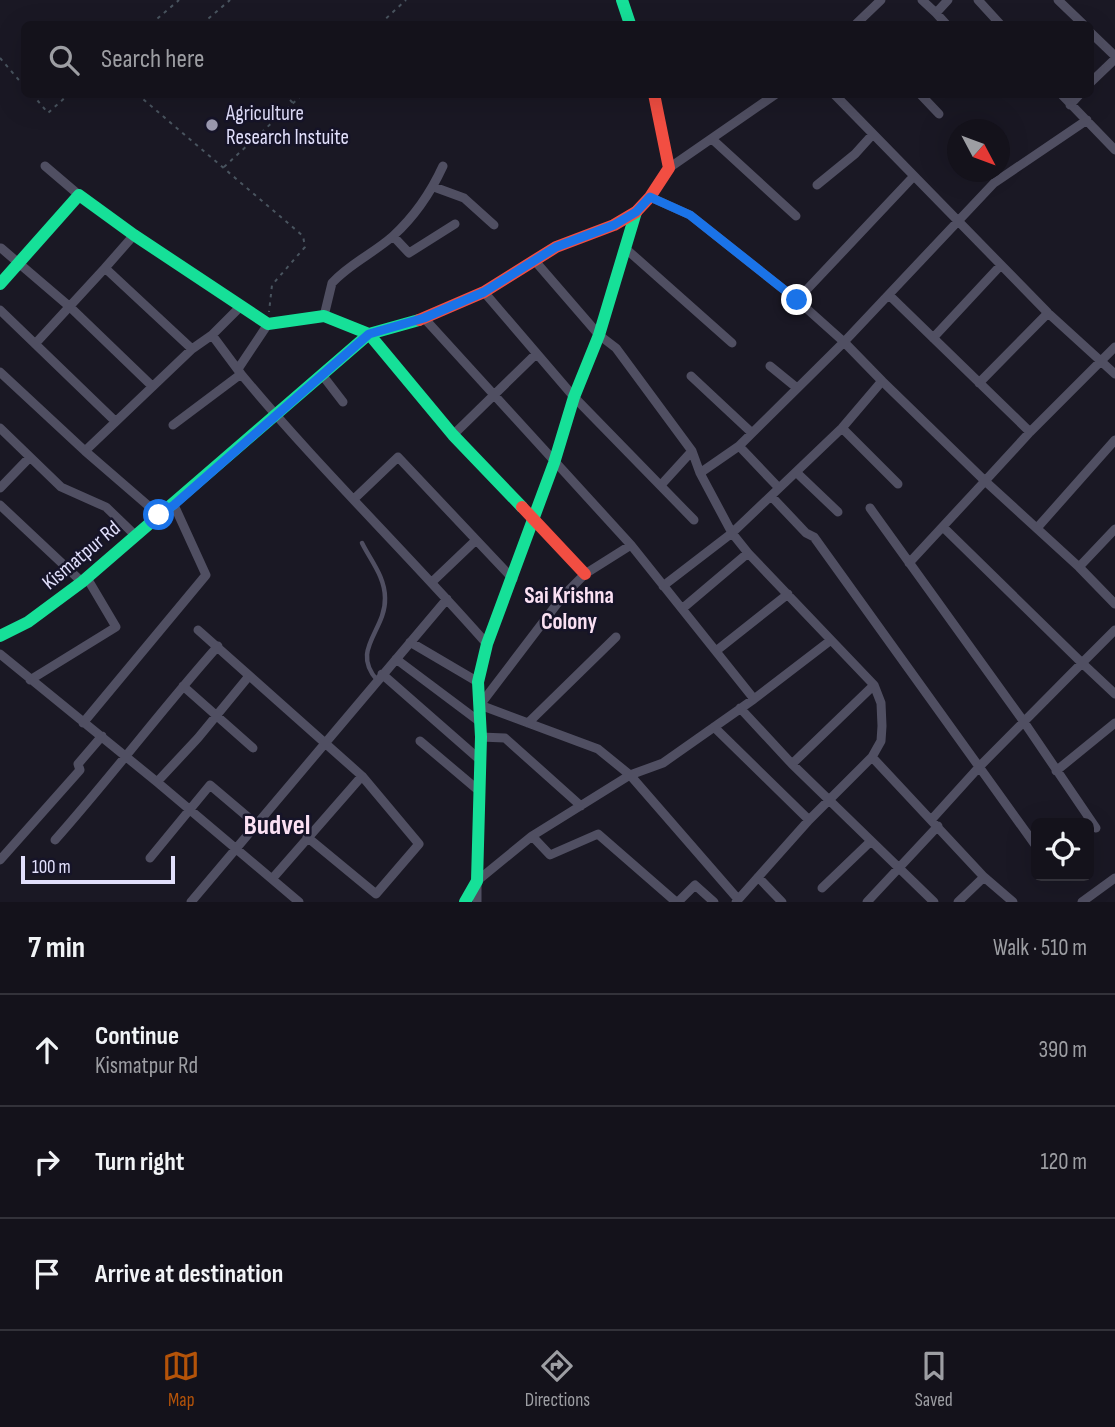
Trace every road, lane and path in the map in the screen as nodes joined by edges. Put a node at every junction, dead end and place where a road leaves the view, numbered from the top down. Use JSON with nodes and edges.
{"nodes":[{"id":1,"x":179,"y":0,"type":"edge"},
{"id":2,"x":230,"y":0,"type":"edge"},
{"id":3,"x":406,"y":0,"type":"edge"},
{"id":4,"x":622,"y":0,"type":"edge"},
{"id":5,"x":881,"y":0,"type":"edge"},
{"id":6,"x":922,"y":0,"type":"edge"},
{"id":7,"x":948,"y":0,"type":"edge"},
{"id":8,"x":978,"y":0,"type":"edge"},
{"id":9,"x":1058,"y":0,"type":"edge"},
{"id":10,"x":936,"y":13,"type":"junction"},
{"id":11,"x":154,"y":21,"type":"edge"},
{"id":12,"x":205,"y":21,"type":"edge"},
{"id":13,"x":383,"y":21,"type":"edge"},
{"id":14,"x":629,"y":21,"type":"edge"},
{"id":15,"x":859,"y":21,"type":"edge"},
{"id":16,"x":943,"y":21,"type":"edge"},
{"id":17,"x":997,"y":21,"type":"edge"},
{"id":18,"x":1080,"y":21,"type":"edge"},
{"id":19,"x":1094,"y":36,"type":"edge"},
{"id":20,"x":1115,"y":57,"type":"edge"},
{"id":21,"x":0,"y":58,"type":"edge"},
{"id":22,"x":1094,"y":79,"type":"edge"},
{"id":23,"x":21,"y":82,"type":"edge"},
{"id":24,"x":35,"y":98,"type":"edge"},
{"id":25,"x":65,"y":98,"type":"edge"},
{"id":26,"x":142,"y":98,"type":"edge"},
{"id":27,"x":288,"y":98,"type":"edge"},
{"id":28,"x":299,"y":98,"type":"edge"},
{"id":29,"x":655,"y":98,"type":"edge"},
{"id":30,"x":770,"y":98,"type":"edge"},
{"id":31,"x":838,"y":98,"type":"edge"},
{"id":32,"x":924,"y":98,"type":"edge"},
{"id":33,"x":1064,"y":98,"type":"edge"},
{"id":34,"x":1076,"y":98,"type":"edge"},
{"id":35,"x":294,"y":103,"type":"junction"},
{"id":36,"x":1070,"y":105,"type":"junction"},
{"id":37,"x":939,"y":114,"type":"dead end"},
{"id":38,"x":1087,"y":120,"type":"junction"},
{"id":39,"x":873,"y":134,"type":"junction"},
{"id":40,"x":712,"y":139,"type":"junction"},
{"id":41,"x":1115,"y":150,"type":"edge"},
{"id":42,"x":45,"y":166,"type":"dead end"},
{"id":43,"x":443,"y":166,"type":"dead end"},
{"id":44,"x":225,"y":167,"type":"junction"},
{"id":45,"x":669,"y":168,"type":"junction"},
{"id":46,"x":913,"y":177,"type":"junction"},
{"id":47,"x":817,"y":185,"type":"dead end"},
{"id":48,"x":434,"y":187,"type":"junction"},
{"id":49,"x":79,"y":195,"type":"junction"},
{"id":50,"x":650,"y":197,"type":"junction"},
{"id":51,"x":636,"y":212,"type":"junction"},
{"id":52,"x":796,"y":216,"type":"dead end"},
{"id":53,"x":957,"y":222,"type":"junction"},
{"id":54,"x":454,"y":224,"type":"dead end"},
{"id":55,"x":494,"y":225,"type":"dead end"},
{"id":56,"x":134,"y":235,"type":"junction"},
{"id":57,"x":393,"y":236,"type":"junction"},
{"id":58,"x":1,"y":248,"type":"edge"},
{"id":59,"x":625,"y":248,"type":"junction"},
{"id":60,"x":535,"y":261,"type":"junction"},
{"id":61,"x":18,"y":262,"type":"junction"},
{"id":62,"x":1001,"y":265,"type":"junction"},
{"id":63,"x":106,"y":268,"type":"junction"},
{"id":64,"x":0,"y":284,"type":"edge"},
{"id":65,"x":484,"y":292,"type":"junction"},
{"id":66,"x":889,"y":295,"type":"junction"},
{"id":67,"x":797,"y":300,"type":"junction"},
{"id":68,"x":70,"y":307,"type":"junction"},
{"id":69,"x":240,"y":307,"type":"junction"},
{"id":70,"x":0,"y":310,"type":"edge"},
{"id":71,"x":1048,"y":313,"type":"junction"},
{"id":72,"x":324,"y":316,"type":"junction"},
{"id":73,"x":424,"y":318,"type":"junction"},
{"id":74,"x":268,"y":324,"type":"junction"},
{"id":75,"x":369,"y":334,"type":"junction"},
{"id":76,"x":212,"y":335,"type":"junction"},
{"id":77,"x":599,"y":335,"type":"junction"},
{"id":78,"x":933,"y":338,"type":"junction"},
{"id":79,"x":844,"y":342,"type":"junction"},
{"id":80,"x":732,"y":343,"type":"dead end"},
{"id":81,"x":35,"y":344,"type":"junction"},
{"id":82,"x":1115,"y":347,"type":"edge"},
{"id":83,"x":192,"y":349,"type":"junction"},
{"id":84,"x":536,"y":354,"type":"junction"},
{"id":85,"x":1101,"y":360,"type":"junction"},
{"id":86,"x":770,"y":366,"type":"dead end"},
{"id":87,"x":0,"y":372,"type":"edge"},
{"id":88,"x":240,"y":372,"type":"junction"},
{"id":89,"x":1115,"y":374,"type":"edge"},
{"id":90,"x":323,"y":376,"type":"junction"},
{"id":91,"x":691,"y":376,"type":"dead end"},
{"id":92,"x":882,"y":381,"type":"junction"},
{"id":93,"x":979,"y":383,"type":"junction"},
{"id":94,"x":152,"y":386,"type":"junction"},
{"id":95,"x":797,"y":388,"type":"junction"},
{"id":96,"x":493,"y":396,"type":"junction"},
{"id":97,"x":574,"y":397,"type":"junction"},
{"id":98,"x":343,"y":401,"type":"dead end"},
{"id":99,"x":276,"y":416,"type":"junction"},
{"id":100,"x":116,"y":421,"type":"junction"},
{"id":101,"x":173,"y":425,"type":"dead end"},
{"id":102,"x":0,"y":428,"type":"edge"},
{"id":103,"x":842,"y":428,"type":"junction"},
{"id":104,"x":1030,"y":432,"type":"junction"},
{"id":105,"x":752,"y":433,"type":"junction"},
{"id":106,"x":453,"y":435,"type":"junction"},
{"id":107,"x":1115,"y":440,"type":"edge"},
{"id":108,"x":739,"y":446,"type":"junction"},
{"id":109,"x":85,"y":451,"type":"junction"},
{"id":110,"x":692,"y":452,"type":"junction"},
{"id":111,"x":30,"y":457,"type":"junction"},
{"id":112,"x":554,"y":463,"type":"junction"},
{"id":113,"x":796,"y":472,"type":"junction"},
{"id":114,"x":700,"y":473,"type":"junction"},
{"id":115,"x":985,"y":481,"type":"junction"},
{"id":116,"x":898,"y":484,"type":"dead end"},
{"id":117,"x":661,"y":485,"type":"junction"},
{"id":118,"x":0,"y":488,"type":"edge"},
{"id":119,"x":779,"y":488,"type":"junction"},
{"id":120,"x":771,"y":496,"type":"junction"},
{"id":121,"x":354,"y":499,"type":"junction"},
{"id":122,"x":0,"y":505,"type":"edge"},
{"id":123,"x":174,"y":505,"type":"junction"},
{"id":124,"x":870,"y":508,"type":"dead end"},
{"id":125,"x":838,"y":512,"type":"dead end"},
{"id":126,"x":159,"y":515,"type":"junction"},
{"id":127,"x":694,"y":520,"type":"dead end"},
{"id":128,"x":533,"y":521,"type":"junction"},
{"id":129,"x":943,"y":527,"type":"junction"},
{"id":130,"x":1037,"y":528,"type":"junction"},
{"id":131,"x":1115,"y":529,"type":"edge"},
{"id":132,"x":732,"y":533,"type":"junction"},
{"id":133,"x":135,"y":535,"type":"junction"},
{"id":134,"x":475,"y":541,"type":"junction"},
{"id":135,"x":362,"y":543,"type":"dead end"},
{"id":136,"x":631,"y":545,"type":"junction"},
{"id":137,"x":748,"y":553,"type":"junction"},
{"id":138,"x":909,"y":563,"type":"junction"},
{"id":139,"x":1079,"y":567,"type":"junction"},
{"id":140,"x":585,"y":575,"type":"junction"},
{"id":141,"x":513,"y":579,"type":"junction"},
{"id":142,"x":84,"y":580,"type":"junction"},
{"id":143,"x":432,"y":582,"type":"junction"},
{"id":144,"x":663,"y":586,"type":"junction"},
{"id":145,"x":788,"y":594,"type":"junction"},
{"id":146,"x":447,"y":599,"type":"junction"},
{"id":147,"x":1115,"y":604,"type":"edge"},
{"id":148,"x":683,"y":608,"type":"junction"},
{"id":149,"x":198,"y":630,"type":"dead end"},
{"id":150,"x":1115,"y":630,"type":"edge"},
{"id":151,"x":0,"y":636,"type":"edge"},
{"id":152,"x":616,"y":637,"type":"dead end"},
{"id":153,"x":831,"y":640,"type":"junction"},
{"id":154,"x":410,"y":642,"type":"junction"},
{"id":155,"x":487,"y":644,"type":"junction"},
{"id":156,"x":218,"y":646,"type":"junction"},
{"id":157,"x":716,"y":651,"type":"junction"},
{"id":158,"x":0,"y":654,"type":"edge"},
{"id":159,"x":396,"y":659,"type":"junction"},
{"id":160,"x":1082,"y":663,"type":"junction"},
{"id":161,"x":249,"y":676,"type":"junction"},
{"id":162,"x":379,"y":677,"type":"junction"},
{"id":163,"x":30,"y":680,"type":"junction"},
{"id":164,"x":478,"y":682,"type":"junction"},
{"id":165,"x":874,"y":685,"type":"junction"},
{"id":166,"x":183,"y":686,"type":"junction"},
{"id":167,"x":1115,"y":694,"type":"edge"},
{"id":168,"x":754,"y":699,"type":"junction"},
{"id":169,"x":480,"y":705,"type":"junction"},
{"id":170,"x":740,"y":708,"type":"junction"},
{"id":171,"x":217,"y":715,"type":"junction"},
{"id":172,"x":1024,"y":722,"type":"junction"},
{"id":173,"x":83,"y":723,"type":"junction"},
{"id":174,"x":480,"y":723,"type":"junction"},
{"id":175,"x":528,"y":723,"type":"junction"},
{"id":176,"x":1115,"y":723,"type":"edge"},
{"id":177,"x":714,"y":727,"type":"junction"},
{"id":178,"x":102,"y":736,"type":"junction"},
{"id":179,"x":481,"y":737,"type":"junction"},
{"id":180,"x":325,"y":741,"type":"junction"},
{"id":181,"x":420,"y":741,"type":"dead end"},
{"id":182,"x":253,"y":748,"type":"dead end"},
{"id":183,"x":125,"y":756,"type":"junction"},
{"id":184,"x":872,"y":757,"type":"junction"},
{"id":185,"x":480,"y":759,"type":"junction"},
{"id":186,"x":792,"y":764,"type":"junction"},
{"id":187,"x":980,"y":766,"type":"junction"},
{"id":188,"x":1056,"y":771,"type":"junction"},
{"id":189,"x":630,"y":775,"type":"junction"},
{"id":190,"x":362,"y":776,"type":"junction"},
{"id":191,"x":157,"y":782,"type":"junction"},
{"id":192,"x":478,"y":790,"type":"junction"},
{"id":193,"x":829,"y":800,"type":"junction"},
{"id":194,"x":581,"y":806,"type":"junction"},
{"id":195,"x":190,"y":809,"type":"junction"},
{"id":196,"x":809,"y":820,"type":"junction"},
{"id":197,"x":935,"y":823,"type":"junction"},
{"id":198,"x":256,"y":824,"type":"junction"},
{"id":199,"x":1096,"y":828,"type":"dead end"},
{"id":200,"x":533,"y":836,"type":"junction"},
{"id":201,"x":307,"y":837,"type":"junction"},
{"id":202,"x":1031,"y":839,"type":"edge"},
{"id":203,"x":55,"y":840,"type":"dead end"},
{"id":204,"x":871,"y":841,"type":"junction"},
{"id":205,"x":236,"y":850,"type":"junction"},
{"id":206,"x":150,"y":858,"type":"dead end"},
{"id":207,"x":0,"y":860,"type":"edge"},
{"id":208,"x":899,"y":868,"type":"junction"},
{"id":209,"x":758,"y":877,"type":"junction"},
{"id":210,"x":984,"y":877,"type":"junction"},
{"id":211,"x":272,"y":878,"type":"junction"},
{"id":212,"x":1115,"y":878,"type":"edge"},
{"id":213,"x":477,"y":881,"type":"junction"},
{"id":214,"x":822,"y":888,"type":"dead end"},
{"id":215,"x":737,"y":900,"type":"edge"},
{"id":216,"x":191,"y":902,"type":"edge"},
{"id":217,"x":299,"y":902,"type":"edge"},
{"id":218,"x":465,"y":902,"type":"edge"},
{"id":219,"x":477,"y":902,"type":"edge"},
{"id":220,"x":677,"y":902,"type":"edge"},
{"id":221,"x":714,"y":902,"type":"edge"},
{"id":222,"x":782,"y":902,"type":"edge"},
{"id":223,"x":867,"y":902,"type":"edge"},
{"id":224,"x":934,"y":902,"type":"edge"},
{"id":225,"x":958,"y":902,"type":"edge"},
{"id":226,"x":1013,"y":902,"type":"edge"},
{"id":227,"x":1082,"y":902,"type":"edge"}],
"edges":[{"from":1,"to":11,"type":"path"},
{"from":2,"to":12,"type":"path"},
{"from":3,"to":13,"type":"path"},
{"from":4,"to":14,"type":"street"},
{"from":5,"to":15,"type":"street"},
{"from":6,"to":10,"type":"street"},
{"from":7,"to":10,"type":"street"},
{"from":8,"to":17,"type":"street"},
{"from":9,"to":18,"type":"street"},
{"from":10,"to":16,"type":"street"},
{"from":19,"to":20,"type":"street"},
{"from":20,"to":22,"type":"street"},
{"from":21,"to":23,"type":"path"},
{"from":24,"to":25,"type":"path"},
{"from":26,"to":44,"type":"path"},
{"from":27,"to":35,"type":"path"},
{"from":28,"to":35,"type":"path"},
{"from":29,"to":45,"type":"street"},
{"from":30,"to":40,"type":"street"},
{"from":31,"to":39,"type":"street"},
{"from":32,"to":37,"type":"street"},
{"from":33,"to":36,"type":"street"},
{"from":34,"to":36,"type":"street"},
{"from":35,"to":44,"type":"path"},
{"from":36,"to":38,"type":"street"},
{"from":38,"to":41,"type":"street"},
{"from":38,"to":53,"type":"street"},
{"from":39,"to":46,"type":"street"},
{"from":39,"to":47,"type":"street"},
{"from":40,"to":45,"type":"street"},
{"from":40,"to":52,"type":"street"},
{"from":42,"to":49,"type":"street"},
{"from":43,"to":48,"type":"street"},
{"from":44,"to":74,"type":"path"},
{"from":45,"to":50,"type":"street","name":"Kismatpur Rd"},
{"from":46,"to":53,"type":"street"},
{"from":46,"to":67,"type":"street"},
{"from":48,"to":55,"type":"street"},
{"from":48,"to":57,"type":"street"},
{"from":49,"to":56,"type":"street"},
{"from":49,"to":61,"type":"street"},
{"from":50,"to":51,"type":"street","name":"Kismatpur Rd"},
{"from":50,"to":67,"type":"street"},
{"from":51,"to":59,"type":"street"},
{"from":51,"to":60,"type":"street","name":"Kismatpur Rd"},
{"from":53,"to":62,"type":"street"},
{"from":53,"to":66,"type":"street"},
{"from":54,"to":57,"type":"street"},
{"from":56,"to":63,"type":"street"},
{"from":56,"to":69,"type":"street"},
{"from":57,"to":72,"type":"street"},
{"from":58,"to":61,"type":"street"},
{"from":59,"to":77,"type":"street"},
{"from":59,"to":80,"type":"street"},
{"from":60,"to":65,"type":"street","name":"Kismatpur Rd"},
{"from":60,"to":77,"type":"street"},
{"from":61,"to":64,"type":"street"},
{"from":61,"to":68,"type":"street"},
{"from":62,"to":71,"type":"street"},
{"from":62,"to":78,"type":"street"},
{"from":63,"to":68,"type":"street"},
{"from":63,"to":83,"type":"street"},
{"from":65,"to":73,"type":"street","name":"Kismatpur Rd"},
{"from":65,"to":84,"type":"street"},
{"from":66,"to":78,"type":"street"},
{"from":66,"to":79,"type":"street"},
{"from":67,"to":79,"type":"street"},
{"from":68,"to":81,"type":"street"},
{"from":68,"to":94,"type":"street"},
{"from":69,"to":74,"type":"street"},
{"from":69,"to":76,"type":"street"},
{"from":70,"to":81,"type":"street"},
{"from":71,"to":85,"type":"street"},
{"from":71,"to":93,"type":"street"},
{"from":72,"to":74,"type":"street"},
{"from":72,"to":75,"type":"street"},
{"from":73,"to":75,"type":"street","name":"Kismatpur Rd"},
{"from":73,"to":96,"type":"street"},
{"from":74,"to":88,"type":"street"},
{"from":75,"to":90,"type":"street","name":"Kismatpur Rd"},
{"from":75,"to":106,"type":"street"},
{"from":76,"to":83,"type":"street"},
{"from":76,"to":88,"type":"street"},
{"from":77,"to":97,"type":"street"},
{"from":77,"to":110,"type":"street"},
{"from":78,"to":93,"type":"street"},
{"from":79,"to":92,"type":"street"},
{"from":79,"to":95,"type":"street"},
{"from":81,"to":100,"type":"street"},
{"from":82,"to":85,"type":"street"},
{"from":83,"to":94,"type":"street"},
{"from":84,"to":96,"type":"street"},
{"from":84,"to":97,"type":"street"},
{"from":85,"to":89,"type":"street"},
{"from":85,"to":104,"type":"street"},
{"from":86,"to":95,"type":"street"},
{"from":87,"to":109,"type":"street"},
{"from":88,"to":99,"type":"street"},
{"from":88,"to":101,"type":"street"},
{"from":90,"to":98,"type":"street"},
{"from":90,"to":99,"type":"street","name":"Kismatpur Rd"},
{"from":91,"to":105,"type":"street"},
{"from":92,"to":103,"type":"street"},
{"from":92,"to":115,"type":"street"},
{"from":93,"to":104,"type":"street"},
{"from":94,"to":100,"type":"street"},
{"from":95,"to":105,"type":"street"},
{"from":96,"to":106,"type":"street"},
{"from":96,"to":112,"type":"street"},
{"from":97,"to":112,"type":"street"},
{"from":97,"to":117,"type":"street"},
{"from":99,"to":121,"type":"street"},
{"from":99,"to":123,"type":"street","name":"Kismatpur Rd"},
{"from":100,"to":109,"type":"street"},
{"from":102,"to":111,"type":"street"},
{"from":103,"to":113,"type":"street"},
{"from":103,"to":116,"type":"street"},
{"from":104,"to":115,"type":"street"},
{"from":105,"to":108,"type":"street"},
{"from":106,"to":128,"type":"street"},
{"from":107,"to":130,"type":"street"},
{"from":108,"to":114,"type":"street"},
{"from":108,"to":119,"type":"street"},
{"from":109,"to":126,"type":"street"},
{"from":110,"to":114,"type":"street"},
{"from":110,"to":117,"type":"street"},
{"from":111,"to":118,"type":"street"},
{"from":111,"to":133,"type":"street"},
{"from":112,"to":128,"type":"street"},
{"from":112,"to":136,"type":"street"},
{"from":113,"to":119,"type":"street"},
{"from":113,"to":125,"type":"street"},
{"from":114,"to":132,"type":"street"},
{"from":115,"to":129,"type":"street"},
{"from":115,"to":130,"type":"street"},
{"from":117,"to":127,"type":"street"},
{"from":119,"to":120,"type":"street"},
{"from":120,"to":132,"type":"street"},
{"from":120,"to":187,"type":"street"},
{"from":121,"to":134,"type":"street"},
{"from":121,"to":143,"type":"street"},
{"from":122,"to":142,"type":"street"},
{"from":123,"to":126,"type":"street","name":"Kismatpur Rd"},
{"from":123,"to":173,"type":"street"},
{"from":124,"to":138,"type":"street"},
{"from":126,"to":133,"type":"street","name":"Kismatpur Rd"},
{"from":128,"to":140,"type":"street"},
{"from":128,"to":141,"type":"street"},
{"from":129,"to":138,"type":"street"},
{"from":129,"to":160,"type":"street"},
{"from":130,"to":139,"type":"street"},
{"from":131,"to":139,"type":"street"},
{"from":132,"to":137,"type":"street"},
{"from":132,"to":144,"type":"street"},
{"from":133,"to":142,"type":"street","name":"Kismatpur Rd"},
{"from":134,"to":141,"type":"street"},
{"from":134,"to":143,"type":"street"},
{"from":135,"to":162,"type":"lane"},
{"from":136,"to":140,"type":"street"},
{"from":136,"to":144,"type":"street"},
{"from":137,"to":145,"type":"street"},
{"from":137,"to":148,"type":"street"},
{"from":138,"to":172,"type":"street"},
{"from":139,"to":147,"type":"street"},
{"from":140,"to":169,"type":"street"},
{"from":141,"to":155,"type":"street"},
{"from":142,"to":151,"type":"street","name":"Kismatpur Rd"},
{"from":142,"to":163,"type":"street"},
{"from":143,"to":146,"type":"street"},
{"from":144,"to":148,"type":"street"},
{"from":145,"to":153,"type":"street"},
{"from":145,"to":157,"type":"street"},
{"from":146,"to":154,"type":"street"},
{"from":146,"to":155,"type":"street"},
{"from":148,"to":157,"type":"street"},
{"from":149,"to":156,"type":"street"},
{"from":150,"to":160,"type":"street"},
{"from":152,"to":175,"type":"street"},
{"from":153,"to":165,"type":"street"},
{"from":153,"to":168,"type":"street"},
{"from":154,"to":159,"type":"street"},
{"from":154,"to":164,"type":"street"},
{"from":155,"to":164,"type":"street"},
{"from":156,"to":161,"type":"street"},
{"from":156,"to":166,"type":"street"},
{"from":157,"to":168,"type":"street"},
{"from":158,"to":163,"type":"street"},
{"from":159,"to":162,"type":"street"},
{"from":159,"to":174,"type":"street"},
{"from":160,"to":167,"type":"street"},
{"from":160,"to":172,"type":"street"},
{"from":161,"to":171,"type":"street"},
{"from":161,"to":180,"type":"street"},
{"from":162,"to":180,"type":"street"},
{"from":162,"to":185,"type":"street"},
{"from":163,"to":173,"type":"street"},
{"from":164,"to":169,"type":"street"},
{"from":165,"to":184,"type":"street"},
{"from":165,"to":186,"type":"street"},
{"from":166,"to":171,"type":"street"},
{"from":166,"to":183,"type":"street"},
{"from":168,"to":170,"type":"street"},
{"from":169,"to":174,"type":"street"},
{"from":169,"to":175,"type":"street"},
{"from":170,"to":177,"type":"street"},
{"from":170,"to":186,"type":"street"},
{"from":171,"to":182,"type":"street"},
{"from":171,"to":191,"type":"street"},
{"from":172,"to":187,"type":"street"},
{"from":172,"to":188,"type":"street"},
{"from":173,"to":178,"type":"street"},
{"from":174,"to":179,"type":"street"},
{"from":175,"to":189,"type":"street"},
{"from":176,"to":188,"type":"street"},
{"from":177,"to":189,"type":"street"},
{"from":177,"to":196,"type":"street"},
{"from":178,"to":183,"type":"street"},
{"from":178,"to":207,"type":"street"},
{"from":179,"to":185,"type":"street"},
{"from":179,"to":194,"type":"street"},
{"from":180,"to":190,"type":"street"},
{"from":180,"to":198,"type":"street"},
{"from":181,"to":192,"type":"street"},
{"from":183,"to":191,"type":"street"},
{"from":183,"to":203,"type":"street"},
{"from":184,"to":193,"type":"street"},
{"from":184,"to":197,"type":"street"},
{"from":185,"to":192,"type":"street"},
{"from":186,"to":193,"type":"street"},
{"from":187,"to":197,"type":"street"},
{"from":187,"to":202,"type":"street"},
{"from":188,"to":199,"type":"street"},
{"from":189,"to":194,"type":"street"},
{"from":189,"to":215,"type":"street"},
{"from":190,"to":201,"type":"street"},
{"from":190,"to":201,"type":"street"},
{"from":191,"to":195,"type":"street"},
{"from":192,"to":213,"type":"street"},
{"from":193,"to":196,"type":"street"},
{"from":193,"to":204,"type":"street"},
{"from":194,"to":200,"type":"street"},
{"from":195,"to":198,"type":"street"},
{"from":195,"to":205,"type":"street"},
{"from":195,"to":206,"type":"street"},
{"from":196,"to":209,"type":"street"},
{"from":197,"to":208,"type":"street"},
{"from":197,"to":210,"type":"street"},
{"from":198,"to":205,"type":"street"},
{"from":200,"to":213,"type":"street"},
{"from":200,"to":220,"type":"street"},
{"from":201,"to":211,"type":"street"},
{"from":204,"to":208,"type":"street"},
{"from":204,"to":214,"type":"street"},
{"from":205,"to":211,"type":"street"},
{"from":205,"to":216,"type":"street"},
{"from":208,"to":223,"type":"street"},
{"from":208,"to":224,"type":"street"},
{"from":209,"to":215,"type":"street"},
{"from":209,"to":222,"type":"street"},
{"from":210,"to":225,"type":"street"},
{"from":210,"to":226,"type":"street"},
{"from":211,"to":217,"type":"street"},
{"from":212,"to":227,"type":"street"},
{"from":213,"to":218,"type":"street"},
{"from":213,"to":219,"type":"street"},
{"from":220,"to":221,"type":"street"}]}
